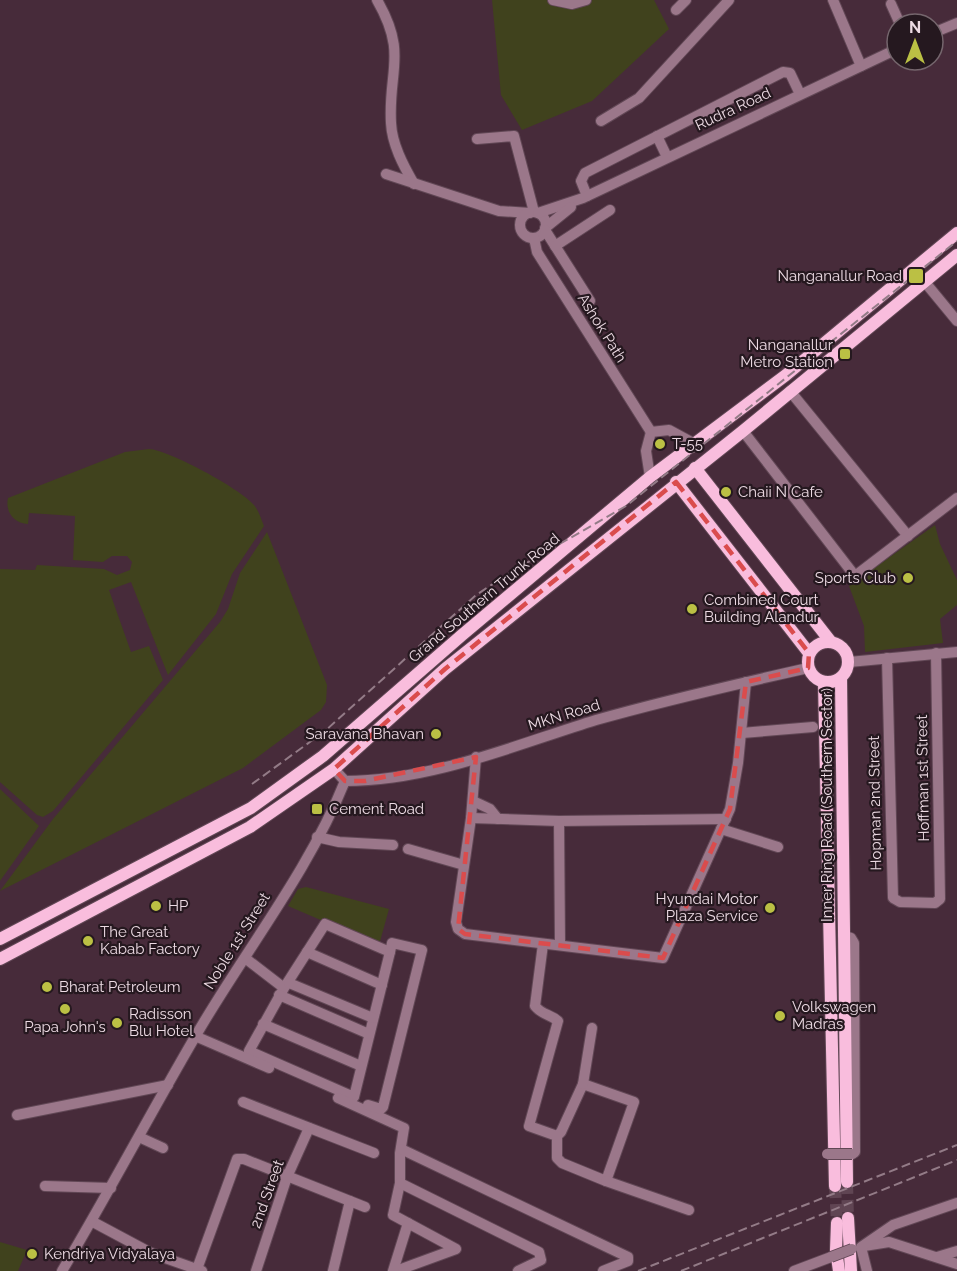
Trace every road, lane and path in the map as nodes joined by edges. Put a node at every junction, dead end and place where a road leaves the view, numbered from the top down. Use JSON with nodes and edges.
{"nodes":[{"id":1,"x":377,"y":0,"type":"edge"},
{"id":2,"x":554,"y":0,"type":"edge"},
{"id":3,"x":586,"y":0,"type":"edge"},
{"id":4,"x":686,"y":0,"type":"edge"},
{"id":5,"x":729,"y":0,"type":"edge"},
{"id":6,"x":833,"y":0,"type":"edge"},
{"id":7,"x":891,"y":4,"type":"dead end"},
{"id":8,"x":676,"y":10,"type":"dead end"},
{"id":9,"x":895,"y":12,"type":"edge"},
{"id":10,"x":885,"y":55,"type":"edge"},
{"id":11,"x":861,"y":66,"type":"junction"},
{"id":12,"x":800,"y":94,"type":"junction"},
{"id":13,"x":601,"y":121,"type":"dead end"},
{"id":14,"x":657,"y":136,"type":"junction"},
{"id":15,"x":477,"y":139,"type":"dead end"},
{"id":16,"x":667,"y":157,"type":"junction"},
{"id":17,"x":386,"y":174,"type":"dead end"},
{"id":18,"x":414,"y":184,"type":"junction"},
{"id":19,"x":585,"y":197,"type":"junction"},
{"id":20,"x":610,"y":210,"type":"dead end"},
{"id":21,"x":499,"y":211,"type":"junction"},
{"id":22,"x":534,"y":213,"type":"junction"},
{"id":23,"x":520,"y":226,"type":"junction"},
{"id":24,"x":545,"y":229,"type":"junction"},
{"id":25,"x":957,"y":233,"type":"edge"},
{"id":26,"x":534,"y":238,"type":"junction"},
{"id":27,"x":555,"y":246,"type":"junction"},
{"id":28,"x":954,"y":262,"type":"edge"},
{"id":29,"x":924,"y":281,"type":"junction"},
{"id":30,"x":590,"y":301,"type":"dead end"},
{"id":31,"x":957,"y":321,"type":"edge"},
{"id":32,"x":790,"y":391,"type":"junction"},
{"id":33,"x":743,"y":431,"type":"junction"},
{"id":34,"x":651,"y":432,"type":"junction"},
{"id":35,"x":693,"y":443,"type":"junction"},
{"id":36,"x":695,"y":468,"type":"junction"},
{"id":37,"x":650,"y":477,"type":"junction"},
{"id":38,"x":676,"y":482,"type":"junction"},
{"id":39,"x":957,"y":498,"type":"edge"},
{"id":40,"x":908,"y":536,"type":"junction"},
{"id":41,"x":831,"y":642,"type":"junction"},
{"id":42,"x":957,"y":652,"type":"edge"},
{"id":43,"x":809,"y":653,"type":"junction"},
{"id":44,"x":936,"y":653,"type":"junction"},
{"id":45,"x":887,"y":658,"type":"junction"},
{"id":46,"x":849,"y":662,"type":"junction"},
{"id":47,"x":808,"y":668,"type":"junction"},
{"id":48,"x":841,"y":678,"type":"junction"},
{"id":49,"x":746,"y":682,"type":"junction"},
{"id":50,"x":824,"y":683,"type":"junction"},
{"id":51,"x":813,"y":727,"type":"dead end"},
{"id":52,"x":742,"y":733,"type":"junction"},
{"id":53,"x":323,"y":756,"type":"junction"},
{"id":54,"x":476,"y":757,"type":"junction"},
{"id":55,"x":334,"y":769,"type":"junction"},
{"id":56,"x":345,"y":781,"type":"junction"},
{"id":57,"x":473,"y":801,"type":"junction"},
{"id":58,"x":251,"y":808,"type":"junction"},
{"id":59,"x":471,"y":818,"type":"junction"},
{"id":60,"x":498,"y":819,"type":"junction"},
{"id":61,"x":261,"y":820,"type":"junction"},
{"id":62,"x":559,"y":821,"type":"junction"},
{"id":63,"x":724,"y":824,"type":"junction"},
{"id":64,"x":317,"y":837,"type":"junction"},
{"id":65,"x":393,"y":844,"type":"dead end"},
{"id":66,"x":777,"y":848,"type":"dead end"},
{"id":67,"x":408,"y":849,"type":"dead end"},
{"id":68,"x":464,"y":865,"type":"junction"},
{"id":69,"x":939,"y":902,"type":"joint"},
{"id":70,"x":828,"y":931,"type":"junction"},
{"id":71,"x":843,"y":933,"type":"junction"},
{"id":72,"x":0,"y":939,"type":"edge"},
{"id":73,"x":543,"y":944,"type":"junction"},
{"id":74,"x":560,"y":944,"type":"junction"},
{"id":75,"x":307,"y":952,"type":"junction"},
{"id":76,"x":390,"y":952,"type":"junction"},
{"id":77,"x":245,"y":958,"type":"junction"},
{"id":78,"x":0,"y":959,"type":"edge"},
{"id":79,"x":382,"y":985,"type":"junction"},
{"id":80,"x":284,"y":989,"type":"junction"},
{"id":81,"x":373,"y":1018,"type":"junction"},
{"id":82,"x":263,"y":1024,"type":"junction"},
{"id":83,"x":592,"y":1028,"type":"dead end"},
{"id":84,"x":369,"y":1034,"type":"junction"},
{"id":85,"x":195,"y":1036,"type":"junction"},
{"id":86,"x":361,"y":1066,"type":"junction"},
{"id":87,"x":583,"y":1084,"type":"junction"},
{"id":88,"x":168,"y":1086,"type":"junction"},
{"id":89,"x":354,"y":1097,"type":"junction"},
{"id":90,"x":243,"y":1102,"type":"dead end"},
{"id":91,"x":18,"y":1115,"type":"dead end"},
{"id":92,"x":309,"y":1128,"type":"junction"},
{"id":93,"x":556,"y":1136,"type":"junction"},
{"id":94,"x":139,"y":1137,"type":"junction"},
{"id":95,"x":163,"y":1148,"type":"dead end"},
{"id":96,"x":401,"y":1149,"type":"junction"},
{"id":97,"x":374,"y":1153,"type":"dead end"},
{"id":98,"x":826,"y":1153,"type":"dead end"},
{"id":99,"x":287,"y":1177,"type":"junction"},
{"id":100,"x":606,"y":1181,"type":"junction"},
{"id":101,"x":847,"y":1182,"type":"tunnel mouth"},
{"id":102,"x":400,"y":1183,"type":"junction"},
{"id":103,"x":45,"y":1186,"type":"dead end"},
{"id":104,"x":835,"y":1186,"type":"tunnel mouth"},
{"id":105,"x":111,"y":1188,"type":"junction"},
{"id":106,"x":350,"y":1201,"type":"junction"},
{"id":107,"x":957,"y":1203,"type":"edge"},
{"id":108,"x":365,"y":1207,"type":"dead end"},
{"id":109,"x":689,"y":1210,"type":"dead end"},
{"id":110,"x":93,"y":1222,"type":"junction"},
{"id":111,"x":408,"y":1223,"type":"junction"},
{"id":112,"x":857,"y":1248,"type":"junction"},
{"id":113,"x":957,"y":1251,"type":"edge"},
{"id":114,"x":936,"y":1257,"type":"junction"},
{"id":115,"x":957,"y":1264,"type":"edge"},
{"id":116,"x":200,"y":1270,"type":"edge"},
{"id":117,"x":62,"y":1271,"type":"edge"},
{"id":118,"x":256,"y":1271,"type":"edge"},
{"id":119,"x":333,"y":1271,"type":"edge"},
{"id":120,"x":395,"y":1271,"type":"edge"},
{"id":121,"x":518,"y":1271,"type":"edge"},
{"id":122,"x":603,"y":1271,"type":"edge"},
{"id":123,"x":794,"y":1271,"type":"edge"},
{"id":124,"x":840,"y":1271,"type":"edge"},
{"id":125,"x":851,"y":1271,"type":"edge"},
{"id":126,"x":867,"y":1271,"type":"edge"}],
"edges":[{"from":1,"to":18,"type":"street"},
{"from":2,"to":3,"type":"street"},
{"from":4,"to":8,"type":"street"},
{"from":5,"to":13,"type":"street"},
{"from":6,"to":11,"type":"street"},
{"from":7,"to":9,"type":"street"},
{"from":10,"to":11,"type":"street","name":"Rudra Road"},
{"from":11,"to":12,"type":"street","name":"Rudra Road"},
{"from":12,"to":14,"type":"street"},
{"from":12,"to":16,"type":"street","name":"Rudra Road"},
{"from":14,"to":16,"type":"street"},
{"from":14,"to":19,"type":"street"},
{"from":15,"to":22,"type":"street"},
{"from":16,"to":19,"type":"street","name":"Rudra Road"},
{"from":17,"to":18,"type":"street"},
{"from":18,"to":21,"type":"street"},
{"from":19,"to":22,"type":"street","name":"Rudra Road"},
{"from":19,"to":24,"type":"street","name":"Rudra Road"},
{"from":20,"to":27,"type":"street"},
{"from":21,"to":22,"type":"street"},
{"from":21,"to":23,"type":"street"},
{"from":22,"to":23,"type":"street"},
{"from":22,"to":24,"type":"street"},
{"from":23,"to":26,"type":"street"},
{"from":24,"to":26,"type":"street"},
{"from":24,"to":27,"type":"street"},
{"from":25,"to":35,"type":"main road","name":"Grand Southern Trunk Road"},
{"from":26,"to":34,"type":"street","name":"Ashok Path"},
{"from":27,"to":30,"type":"street"},
{"from":28,"to":29,"type":"main road","name":"Grand Southern Trunk Road"},
{"from":29,"to":31,"type":"street"},
{"from":29,"to":32,"type":"main road","name":"Grand Southern Trunk Road"},
{"from":32,"to":33,"type":"main road","name":"Grand Southern Trunk Road"},
{"from":32,"to":40,"type":"street"},
{"from":33,"to":36,"type":"main road","name":"Grand Southern Trunk Road"},
{"from":33,"to":40,"type":"street"},
{"from":34,"to":35,"type":"street"},
{"from":34,"to":37,"type":"street"},
{"from":35,"to":37,"type":"main road","name":"Grand Southern Trunk Road"},
{"from":36,"to":38,"type":"main road","name":"Grand Southern Trunk Road"},
{"from":36,"to":41,"type":"main road"},
{"from":37,"to":53,"type":"main road","name":"Grand Southern Trunk Road"},
{"from":38,"to":43,"type":"main road"},
{"from":38,"to":55,"type":"main road","name":"Grand Southern Trunk Road"},
{"from":39,"to":40,"type":"street"},
{"from":41,"to":43,"type":"main road"},
{"from":41,"to":46,"type":"main road"},
{"from":42,"to":44,"type":"street"},
{"from":43,"to":47,"type":"main road","name":"Inner Ring Road (Southern Sector)"},
{"from":44,"to":45,"type":"street"},
{"from":44,"to":69,"type":"street","name":"Hoffman 1st Street"},
{"from":45,"to":46,"type":"street"},
{"from":45,"to":69,"type":"street","name":"Hopman 2nd Street"},
{"from":46,"to":48,"type":"main road","name":"Inner Ring Road (Southern Sector)"},
{"from":47,"to":49,"type":"street","name":"MKN Road"},
{"from":47,"to":50,"type":"main road","name":"Inner Ring Road (Southern Sector)"},
{"from":48,"to":50,"type":"main road","name":"Inner Ring Road (Southern Sector)"},
{"from":48,"to":71,"type":"main road","name":"Inner Ring Road (Southern Sector)"},
{"from":49,"to":52,"type":"street"},
{"from":49,"to":54,"type":"street","name":"MKN Road"},
{"from":50,"to":70,"type":"main road","name":"Inner Ring Road (Southern Sector)"},
{"from":51,"to":52,"type":"street"},
{"from":52,"to":63,"type":"street"},
{"from":53,"to":55,"type":"main road"},
{"from":53,"to":58,"type":"main road","name":"Grand Southern Trunk Road"},
{"from":54,"to":56,"type":"street","name":"MKN Road"},
{"from":54,"to":57,"type":"street"},
{"from":55,"to":56,"type":"street"},
{"from":55,"to":61,"type":"main road","name":"Grand Southern Trunk Road"},
{"from":56,"to":64,"type":"street","name":"Noble 1st Street"},
{"from":57,"to":59,"type":"street"},
{"from":57,"to":60,"type":"street"},
{"from":58,"to":61,"type":"main road"},
{"from":58,"to":72,"type":"main road","name":"Grand Southern Trunk Road"},
{"from":59,"to":60,"type":"street"},
{"from":59,"to":68,"type":"street"},
{"from":60,"to":62,"type":"street"},
{"from":61,"to":78,"type":"main road","name":"Grand Southern Trunk Road"},
{"from":62,"to":63,"type":"street"},
{"from":62,"to":74,"type":"street"},
{"from":63,"to":66,"type":"street"},
{"from":63,"to":74,"type":"street"},
{"from":64,"to":65,"type":"street"},
{"from":64,"to":77,"type":"street","name":"Noble 1st Street"},
{"from":67,"to":68,"type":"street"},
{"from":68,"to":73,"type":"street"},
{"from":70,"to":71,"type":"main road"},
{"from":70,"to":104,"type":"main road","name":"Inner Ring Road (Southern Sector)"},
{"from":71,"to":98,"type":"street","bridge":true},
{"from":71,"to":101,"type":"main road","name":"Inner Ring Road (Southern Sector)"},
{"from":73,"to":74,"type":"street"},
{"from":73,"to":93,"type":"street"},
{"from":75,"to":76,"type":"street"},
{"from":75,"to":79,"type":"street"},
{"from":75,"to":80,"type":"street"},
{"from":76,"to":79,"type":"street"},
{"from":76,"to":89,"type":"street"},
{"from":77,"to":80,"type":"street"},
{"from":77,"to":85,"type":"street","name":"Noble 1st Street"},
{"from":79,"to":81,"type":"street"},
{"from":80,"to":81,"type":"street"},
{"from":80,"to":82,"type":"street"},
{"from":80,"to":84,"type":"street"},
{"from":81,"to":84,"type":"street"},
{"from":82,"to":86,"type":"street"},
{"from":82,"to":89,"type":"street"},
{"from":83,"to":87,"type":"street"},
{"from":84,"to":86,"type":"street"},
{"from":85,"to":88,"type":"street","name":"Noble 1st Street"},
{"from":85,"to":96,"type":"street"},
{"from":86,"to":89,"type":"street"},
{"from":87,"to":93,"type":"street"},
{"from":87,"to":100,"type":"street"},
{"from":88,"to":91,"type":"street"},
{"from":88,"to":94,"type":"street","name":"Noble 1st Street"},
{"from":90,"to":92,"type":"street"},
{"from":92,"to":97,"type":"street"},
{"from":92,"to":99,"type":"street","name":"2nd Street"},
{"from":93,"to":100,"type":"street"},
{"from":94,"to":95,"type":"street"},
{"from":94,"to":105,"type":"street","name":"Noble 1st Street"},
{"from":96,"to":102,"type":"street"},
{"from":96,"to":122,"type":"street"},
{"from":99,"to":106,"type":"street"},
{"from":99,"to":116,"type":"street"},
{"from":99,"to":118,"type":"street","name":"2nd Street"},
{"from":100,"to":109,"type":"street"},
{"from":102,"to":111,"type":"street"},
{"from":102,"to":121,"type":"street"},
{"from":103,"to":105,"type":"street"},
{"from":105,"to":110,"type":"street","name":"Noble 1st Street"},
{"from":106,"to":108,"type":"street"},
{"from":106,"to":119,"type":"street"},
{"from":107,"to":112,"type":"street"},
{"from":110,"to":116,"type":"street"},
{"from":110,"to":117,"type":"street","name":"Noble 1st Street"},
{"from":111,"to":120,"type":"street"},
{"from":111,"to":120,"type":"street"},
{"from":112,"to":114,"type":"street"},
{"from":112,"to":123,"type":"street","bridge":true},
{"from":112,"to":126,"type":"street"},
{"from":113,"to":114,"type":"street"},
{"from":114,"to":115,"type":"street"},
{"from":124,"to":125,"type":"main road"}]}
